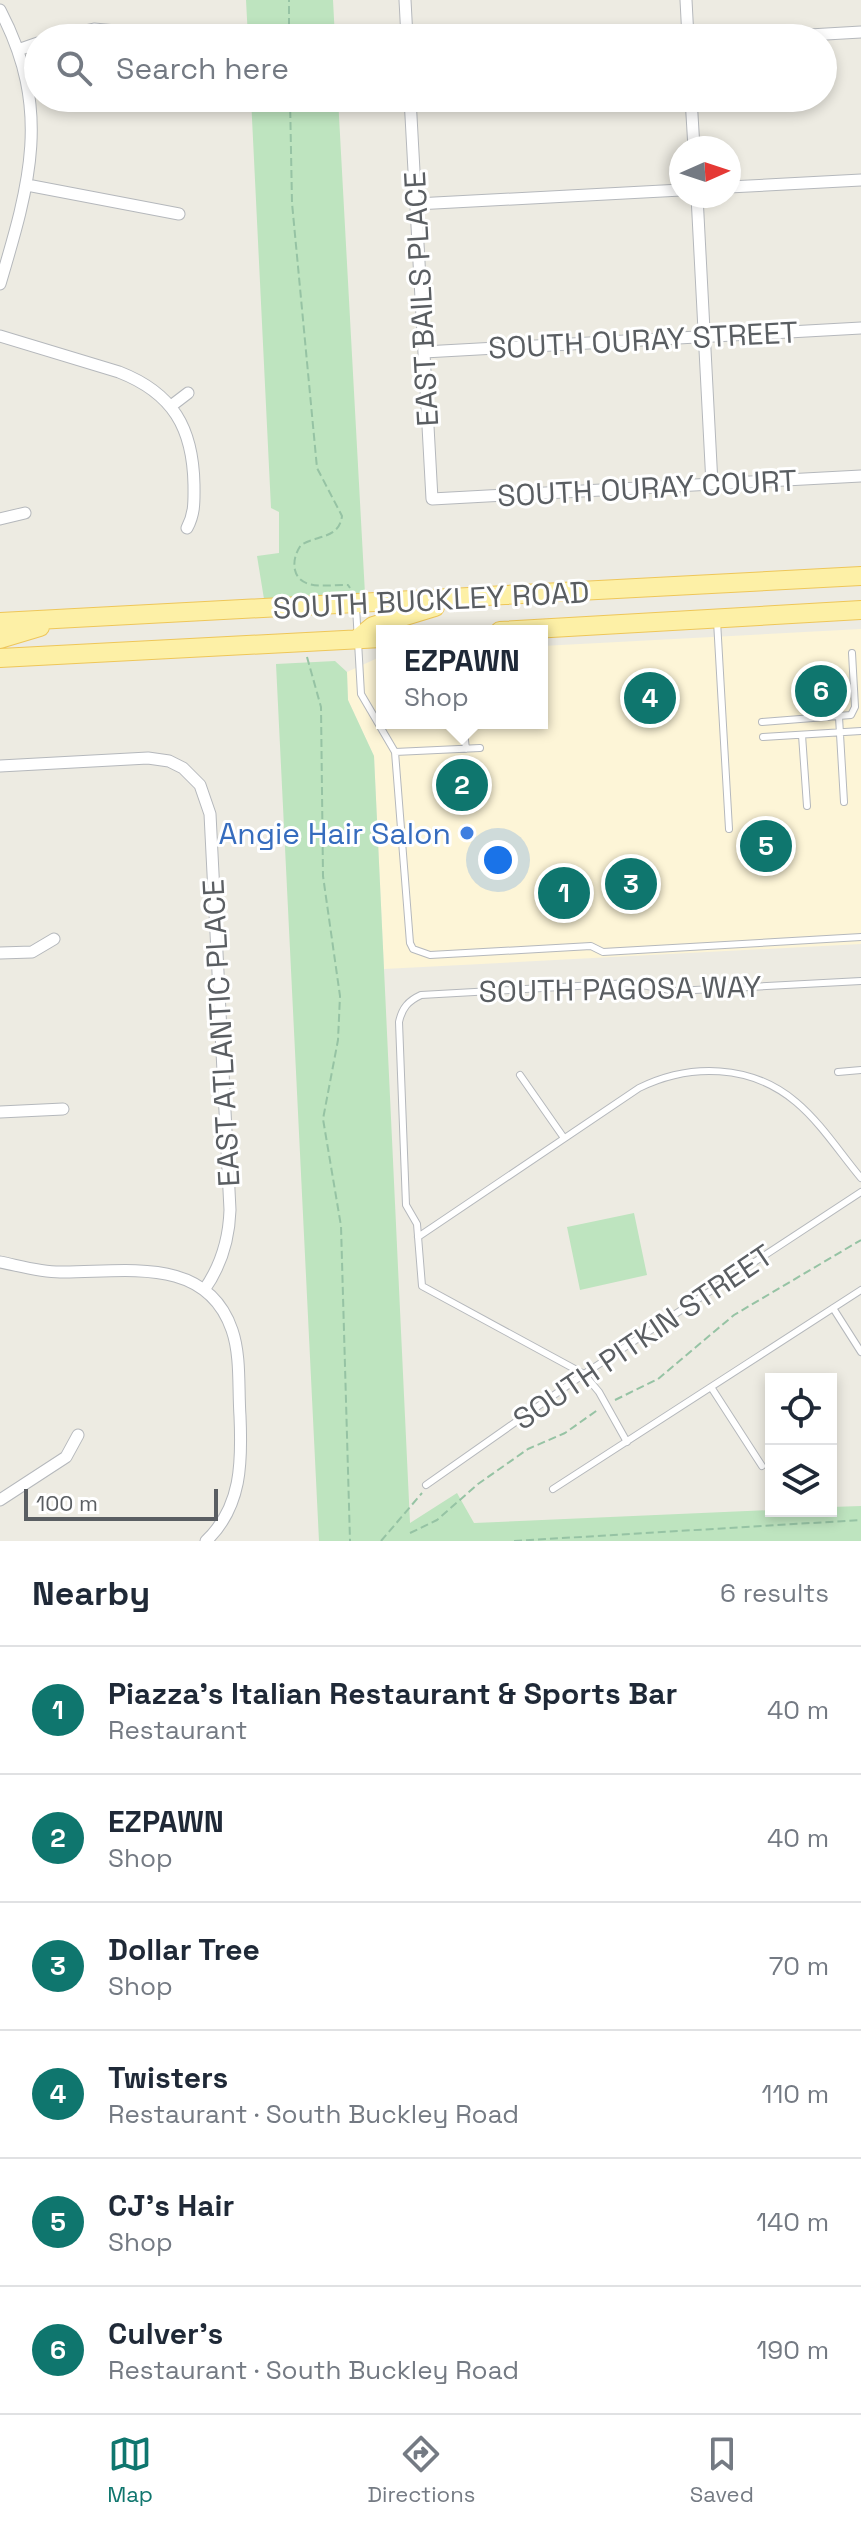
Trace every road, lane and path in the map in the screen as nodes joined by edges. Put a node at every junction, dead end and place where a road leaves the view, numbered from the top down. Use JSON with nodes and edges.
{"nodes":[{"id":1,"x":289,"y":0,"type":"edge"},
{"id":2,"x":405,"y":0,"type":"edge"},
{"id":3,"x":686,"y":0,"type":"edge"},
{"id":4,"x":0,"y":10,"type":"edge"},
{"id":5,"x":289,"y":24,"type":"edge"},
{"id":6,"x":406,"y":24,"type":"edge"},
{"id":7,"x":687,"y":24,"type":"edge"},
{"id":8,"x":861,"y":32,"type":"edge"},
{"id":9,"x":837,"y":33,"type":"edge"},
{"id":10,"x":24,"y":48,"type":"edge"},
{"id":11,"x":18,"y":50,"type":"junction"},
{"id":12,"x":24,"y":70,"type":"edge"},
{"id":13,"x":30,"y":112,"type":"edge"},
{"id":14,"x":290,"y":112,"type":"edge"},
{"id":15,"x":411,"y":112,"type":"edge"},
{"id":16,"x":692,"y":112,"type":"edge"},
{"id":17,"x":693,"y":136,"type":"edge"},
{"id":18,"x":861,"y":180,"type":"edge"},
{"id":19,"x":27,"y":185,"type":"junction"},
{"id":20,"x":741,"y":186,"type":"edge"},
{"id":21,"x":669,"y":191,"type":"edge"},
{"id":22,"x":416,"y":204,"type":"junction"},
{"id":23,"x":698,"y":208,"type":"edge"},
{"id":24,"x":179,"y":214,"type":"dead end"},
{"id":25,"x":0,"y":284,"type":"edge"},
{"id":26,"x":861,"y":328,"type":"edge"},
{"id":27,"x":0,"y":336,"type":"edge"},
{"id":28,"x":704,"y":336,"type":"junction"},
{"id":29,"x":424,"y":352,"type":"junction"},
{"id":30,"x":188,"y":393,"type":"dead end"},
{"id":31,"x":171,"y":406,"type":"junction"},
{"id":32,"x":861,"y":476,"type":"edge"},
{"id":33,"x":712,"y":484,"type":"junction"},
{"id":34,"x":432,"y":499,"type":"joint"},
{"id":35,"x":25,"y":513,"type":"dead end"},
{"id":36,"x":0,"y":519,"type":"edge"},
{"id":37,"x":187,"y":528,"type":"dead end"},
{"id":38,"x":861,"y":576,"type":"edge"},
{"id":39,"x":352,"y":598,"type":"junction"},
{"id":40,"x":464,"y":598,"type":"junction"},
{"id":41,"x":861,"y":610,"type":"edge"},
{"id":42,"x":65,"y":619,"type":"junction"},
{"id":43,"x":716,"y":619,"type":"junction"},
{"id":44,"x":0,"y":622,"type":"edge"},
{"id":45,"x":548,"y":628,"type":"edge"},
{"id":46,"x":376,"y":638,"type":"edge"},
{"id":47,"x":0,"y":639,"type":"edge"},
{"id":48,"x":357,"y":639,"type":"junction"},
{"id":49,"x":307,"y":651,"type":"dead end"},
{"id":50,"x":852,"y":653,"type":"dead end"},
{"id":51,"x":0,"y":658,"type":"edge"},
{"id":52,"x":839,"y":717,"type":"junction"},
{"id":53,"x":376,"y":720,"type":"edge"},
{"id":54,"x":762,"y":722,"type":"dead end"},
{"id":55,"x":382,"y":729,"type":"edge"},
{"id":56,"x":464,"y":729,"type":"edge"},
{"id":57,"x":861,"y":731,"type":"edge"},
{"id":58,"x":840,"y":732,"type":"junction"},
{"id":59,"x":802,"y":735,"type":"junction"},
{"id":60,"x":763,"y":737,"type":"dead end"},
{"id":61,"x":480,"y":748,"type":"dead end"},
{"id":62,"x":466,"y":749,"type":"junction"},
{"id":63,"x":395,"y":752,"type":"junction"},
{"id":64,"x":0,"y":766,"type":"edge"},
{"id":65,"x":844,"y":802,"type":"dead end"},
{"id":66,"x":807,"y":806,"type":"dead end"},
{"id":67,"x":729,"y":829,"type":"dead end"},
{"id":68,"x":861,"y":937,"type":"edge"},
{"id":69,"x":54,"y":939,"type":"dead end"},
{"id":70,"x":0,"y":953,"type":"edge"},
{"id":71,"x":861,"y":981,"type":"edge"},
{"id":72,"x":861,"y":1070,"type":"edge"},
{"id":73,"x":838,"y":1072,"type":"dead end"},
{"id":74,"x":520,"y":1075,"type":"dead end"},
{"id":75,"x":63,"y":1109,"type":"dead end"},
{"id":76,"x":0,"y":1112,"type":"edge"},
{"id":77,"x":564,"y":1138,"type":"junction"},
{"id":78,"x":861,"y":1178,"type":"edge"},
{"id":79,"x":861,"y":1192,"type":"edge"},
{"id":80,"x":418,"y":1237,"type":"junction"},
{"id":81,"x":861,"y":1240,"type":"edge"},
{"id":82,"x":0,"y":1262,"type":"edge"},
{"id":83,"x":204,"y":1290,"type":"junction"},
{"id":84,"x":861,"y":1290,"type":"edge"},
{"id":85,"x":833,"y":1308,"type":"junction"},
{"id":86,"x":861,"y":1352,"type":"edge"},
{"id":87,"x":584,"y":1374,"type":"junction"},
{"id":88,"x":711,"y":1387,"type":"junction"},
{"id":89,"x":605,"y":1405,"type":"junction"},
{"id":90,"x":78,"y":1435,"type":"dead end"},
{"id":91,"x":627,"y":1442,"type":"junction"},
{"id":92,"x":762,"y":1466,"type":"dead end"},
{"id":93,"x":429,"y":1483,"type":"joint"},
{"id":94,"x":553,"y":1489,"type":"dead end"},
{"id":95,"x":0,"y":1500,"type":"edge"},
{"id":96,"x":861,"y":1520,"type":"edge"},
{"id":97,"x":410,"y":1533,"type":"dead end"},
{"id":98,"x":206,"y":1541,"type":"edge"},
{"id":99,"x":350,"y":1541,"type":"edge"},
{"id":100,"x":381,"y":1541,"type":"edge"},
{"id":101,"x":514,"y":1541,"type":"edge"}],
"edges":[{"from":1,"to":5,"type":"path"},
{"from":2,"to":6,"type":"street"},
{"from":3,"to":7,"type":"street"},
{"from":4,"to":11,"type":"street"},
{"from":8,"to":9,"type":"street"},
{"from":10,"to":11,"type":"street"},
{"from":11,"to":12,"type":"street"},
{"from":13,"to":19,"type":"street"},
{"from":14,"to":39,"type":"path"},
{"from":15,"to":22,"type":"street","name":"EAST BAILS PLACE"},
{"from":16,"to":17,"type":"street"},
{"from":18,"to":20,"type":"street"},
{"from":19,"to":24,"type":"street"},
{"from":19,"to":25,"type":"street"},
{"from":21,"to":22,"type":"street"},
{"from":22,"to":29,"type":"street","name":"EAST BAILS PLACE"},
{"from":23,"to":28,"type":"street"},
{"from":26,"to":28,"type":"street","name":"SOUTH OURAY STREET"},
{"from":27,"to":31,"type":"street"},
{"from":28,"to":29,"type":"street","name":"SOUTH OURAY STREET"},
{"from":28,"to":33,"type":"street"},
{"from":29,"to":34,"type":"street","name":"EAST BAILS PLACE"},
{"from":30,"to":31,"type":"street"},
{"from":31,"to":37,"type":"street"},
{"from":32,"to":33,"type":"street","name":"SOUTH OURAY COURT"},
{"from":33,"to":34,"type":"street","name":"SOUTH OURAY COURT"},
{"from":35,"to":36,"type":"street"},
{"from":38,"to":40,"type":"main road","name":"SOUTH BUCKLEY ROAD"},
{"from":39,"to":40,"type":"main road","name":"SOUTH BUCKLEY ROAD"},
{"from":39,"to":42,"type":"main road","name":"SOUTH BUCKLEY ROAD"},
{"from":39,"to":48,"type":"lane"},
{"from":40,"to":48,"type":"main road"},
{"from":41,"to":43,"type":"main road","name":"SOUTH BUCKLEY ROAD"},
{"from":42,"to":44,"type":"main road","name":"SOUTH BUCKLEY ROAD"},
{"from":42,"to":47,"type":"main road"},
{"from":43,"to":45,"type":"main road","name":"SOUTH BUCKLEY ROAD"},
{"from":43,"to":67,"type":"lane"},
{"from":46,"to":48,"type":"main road","name":"SOUTH BUCKLEY ROAD"},
{"from":48,"to":51,"type":"main road","name":"SOUTH BUCKLEY ROAD"},
{"from":48,"to":53,"type":"lane"},
{"from":49,"to":99,"type":"path"},
{"from":50,"to":52,"type":"lane"},
{"from":52,"to":54,"type":"lane"},
{"from":52,"to":58,"type":"lane"},
{"from":55,"to":63,"type":"lane"},
{"from":56,"to":62,"type":"lane"},
{"from":57,"to":58,"type":"lane"},
{"from":58,"to":59,"type":"lane"},
{"from":58,"to":65,"type":"lane"},
{"from":59,"to":60,"type":"lane"},
{"from":59,"to":66,"type":"lane"},
{"from":61,"to":62,"type":"lane"},
{"from":62,"to":63,"type":"lane"},
{"from":63,"to":68,"type":"lane"},
{"from":64,"to":83,"type":"street","name":"EAST ATLANTIC PLACE"},
{"from":69,"to":70,"type":"street"},
{"from":71,"to":80,"type":"lane","name":"SOUTH PAGOSA WAY"},
{"from":72,"to":73,"type":"lane"},
{"from":74,"to":77,"type":"lane"},
{"from":75,"to":76,"type":"street"},
{"from":77,"to":78,"type":"lane"},
{"from":77,"to":80,"type":"lane"},
{"from":79,"to":87,"type":"lane","name":"SOUTH PITKIN STREET"},
{"from":80,"to":87,"type":"lane","name":"SOUTH PAGOSA WAY"},
{"from":81,"to":89,"type":"path"},
{"from":82,"to":83,"type":"street"},
{"from":83,"to":98,"type":"street"},
{"from":84,"to":85,"type":"lane"},
{"from":85,"to":86,"type":"lane"},
{"from":85,"to":88,"type":"lane"},
{"from":87,"to":89,"type":"lane","name":"SOUTH PAGOSA WAY"},
{"from":87,"to":93,"type":"lane","name":"SOUTH PITKIN STREET"},
{"from":88,"to":91,"type":"lane"},
{"from":88,"to":92,"type":"lane"},
{"from":89,"to":91,"type":"lane","name":"SOUTH PAGOSA WAY"},
{"from":89,"to":97,"type":"path"},
{"from":90,"to":95,"type":"street"},
{"from":91,"to":94,"type":"lane"},
{"from":93,"to":100,"type":"path"},
{"from":96,"to":101,"type":"path"}]}
